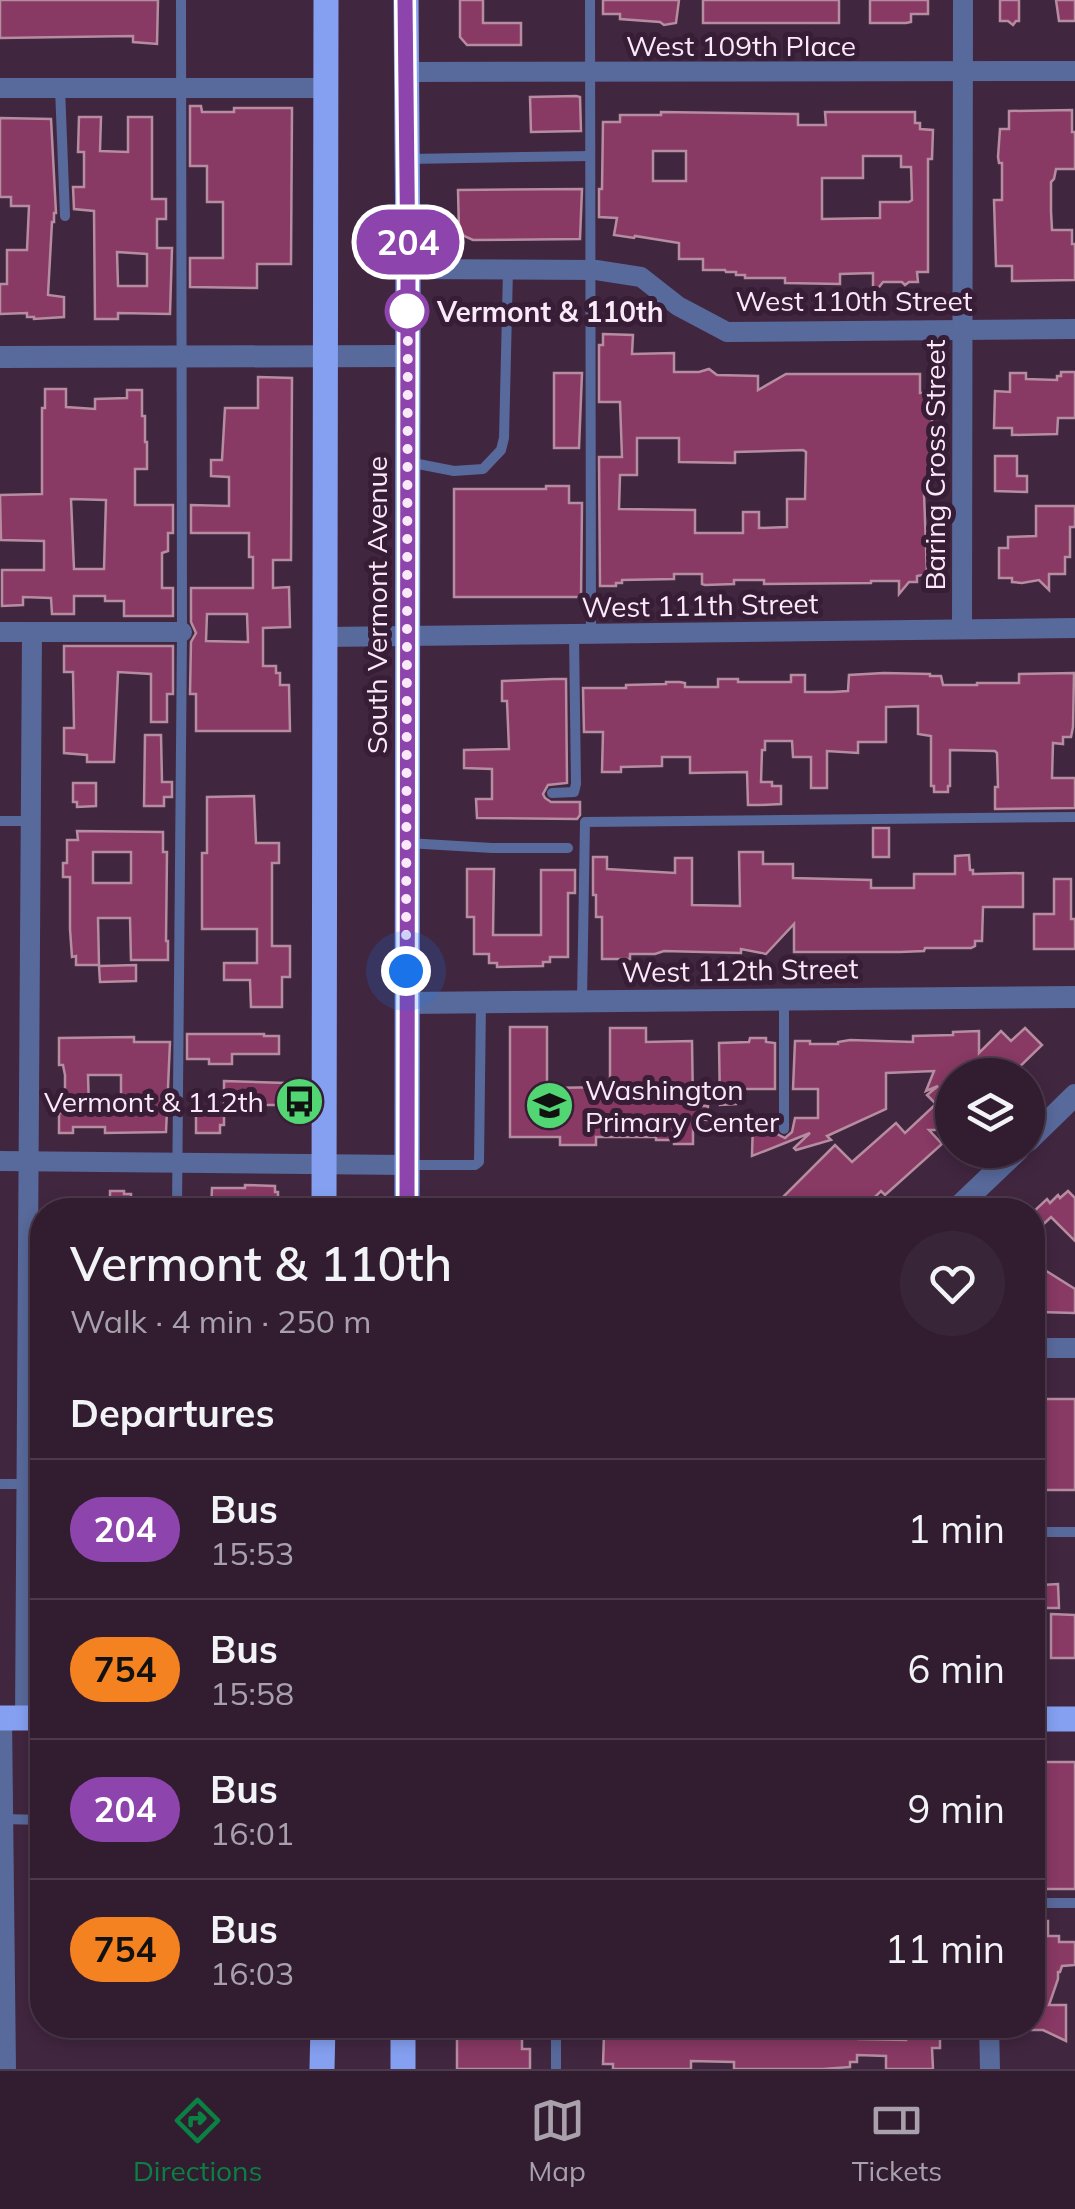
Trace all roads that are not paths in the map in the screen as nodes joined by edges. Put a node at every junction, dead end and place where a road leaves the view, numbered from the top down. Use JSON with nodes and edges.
{"nodes":[{"id":1,"x":181,"y":0,"type":"edge"},
{"id":2,"x":326,"y":0,"type":"edge"},
{"id":3,"x":406,"y":0,"type":"edge"},
{"id":4,"x":590,"y":0,"type":"edge"},
{"id":5,"x":964,"y":0,"type":"edge"},
{"id":6,"x":1075,"y":71,"type":"edge"},
{"id":7,"x":406,"y":72,"type":"junction"},
{"id":8,"x":590,"y":72,"type":"junction"},
{"id":9,"x":963,"y":72,"type":"junction"},
{"id":10,"x":0,"y":88,"type":"edge"},
{"id":11,"x":60,"y":88,"type":"junction"},
{"id":12,"x":182,"y":88,"type":"junction"},
{"id":13,"x":326,"y":88,"type":"junction"},
{"id":14,"x":590,"y":156,"type":"junction"},
{"id":15,"x":407,"y":159,"type":"junction"},
{"id":16,"x":65,"y":216,"type":"dead end"},
{"id":17,"x":408,"y":270,"type":"junction"},
{"id":18,"x":508,"y":270,"type":"junction"},
{"id":19,"x":590,"y":270,"type":"junction"},
{"id":20,"x":1075,"y":329,"type":"edge"},
{"id":21,"x":962,"y":330,"type":"junction"},
{"id":22,"x":180,"y":356,"type":"junction"},
{"id":23,"x":326,"y":356,"type":"junction"},
{"id":24,"x":407,"y":356,"type":"junction"},
{"id":25,"x":0,"y":357,"type":"edge"},
{"id":26,"x":406,"y":461,"type":"junction"},
{"id":27,"x":1075,"y":628,"type":"edge"},
{"id":28,"x":962,"y":629,"type":"junction"},
{"id":29,"x":0,"y":632,"type":"edge"},
{"id":30,"x":32,"y":632,"type":"junction"},
{"id":31,"x":182,"y":632,"type":"junction"},
{"id":32,"x":582,"y":634,"type":"junction"},
{"id":33,"x":406,"y":636,"type":"junction"},
{"id":34,"x":325,"y":637,"type":"junction"},
{"id":35,"x":552,"y":792,"type":"dead end"},
{"id":36,"x":1075,"y":817,"type":"edge"},
{"id":37,"x":0,"y":821,"type":"edge"},
{"id":38,"x":30,"y":821,"type":"junction"},
{"id":39,"x":406,"y":843,"type":"junction"},
{"id":40,"x":568,"y":848,"type":"dead end"},
{"id":41,"x":1075,"y":997,"type":"edge"},
{"id":42,"x":784,"y":999,"type":"junction"},
{"id":43,"x":582,"y":1001,"type":"junction"},
{"id":44,"x":481,"y":1002,"type":"junction"},
{"id":45,"x":406,"y":1003,"type":"junction"},
{"id":46,"x":1075,"y":1096,"type":"edge"},
{"id":47,"x":1045,"y":1124,"type":"edge"},
{"id":48,"x":784,"y":1128,"type":"dead end"},
{"id":49,"x":0,"y":1161,"type":"edge"},
{"id":50,"x":27,"y":1162,"type":"junction"},
{"id":51,"x":177,"y":1162,"type":"junction"},
{"id":52,"x":324,"y":1163,"type":"junction"},
{"id":53,"x":407,"y":1165,"type":"junction"},
{"id":54,"x":999,"y":1168,"type":"edge"},
{"id":55,"x":176,"y":1198,"type":"edge"},
{"id":56,"x":324,"y":1198,"type":"edge"},
{"id":57,"x":407,"y":1198,"type":"edge"},
{"id":58,"x":967,"y":1198,"type":"edge"},
{"id":59,"x":1045,"y":1348,"type":"edge"},
{"id":60,"x":1075,"y":1348,"type":"edge"},
{"id":61,"x":0,"y":1484,"type":"edge"},
{"id":62,"x":28,"y":1484,"type":"junction"},
{"id":63,"x":30,"y":1518,"type":"edge"},
{"id":64,"x":1045,"y":1532,"type":"edge"},
{"id":65,"x":1075,"y":1532,"type":"edge"},
{"id":66,"x":30,"y":1616,"type":"edge"},
{"id":67,"x":17,"y":1718,"type":"edge"},
{"id":68,"x":1045,"y":1719,"type":"edge"},
{"id":69,"x":1075,"y":1719,"type":"edge"},
{"id":70,"x":2,"y":1820,"type":"edge"},
{"id":71,"x":30,"y":1820,"type":"edge"},
{"id":72,"x":1045,"y":1903,"type":"edge"},
{"id":73,"x":1075,"y":1903,"type":"edge"},
{"id":74,"x":323,"y":2038,"type":"edge"},
{"id":75,"x":403,"y":2038,"type":"edge"},
{"id":76,"x":556,"y":2038,"type":"edge"},
{"id":77,"x":989,"y":2038,"type":"edge"},
{"id":78,"x":6,"y":2069,"type":"edge"},
{"id":79,"x":322,"y":2069,"type":"edge"},
{"id":80,"x":402,"y":2069,"type":"edge"},
{"id":81,"x":556,"y":2069,"type":"edge"},
{"id":82,"x":990,"y":2069,"type":"edge"}],
"edges":[{"from":1,"to":12,"type":"lane"},
{"from":2,"to":13,"type":"main road","name":"South Vermont Avenue"},
{"from":3,"to":7,"type":"main road","name":"South Vermont Avenue"},
{"from":4,"to":8,"type":"lane"},
{"from":5,"to":9,"type":"street","name":"Baring Cross Street"},
{"from":6,"to":9,"type":"street","name":"West 109th Place"},
{"from":7,"to":8,"type":"street","name":"West 109th Place"},
{"from":7,"to":15,"type":"main road","name":"South Vermont Avenue"},
{"from":8,"to":9,"type":"street","name":"West 109th Place"},
{"from":8,"to":14,"type":"lane"},
{"from":9,"to":21,"type":"street","name":"Baring Cross Street"},
{"from":10,"to":11,"type":"street"},
{"from":11,"to":12,"type":"street"},
{"from":11,"to":16,"type":"lane"},
{"from":12,"to":13,"type":"street"},
{"from":12,"to":22,"type":"lane"},
{"from":13,"to":23,"type":"main road","name":"South Vermont Avenue"},
{"from":14,"to":15,"type":"lane"},
{"from":14,"to":19,"type":"lane"},
{"from":15,"to":17,"type":"main road","name":"South Vermont Avenue"},
{"from":17,"to":18,"type":"street","name":"West 110th Street"},
{"from":17,"to":24,"type":"main road","name":"South Vermont Avenue"},
{"from":18,"to":19,"type":"street","name":"West 110th Street"},
{"from":18,"to":26,"type":"lane"},
{"from":19,"to":21,"type":"street","name":"West 110th Street"},
{"from":19,"to":32,"type":"lane"},
{"from":20,"to":21,"type":"street","name":"West 110th Street"},
{"from":21,"to":28,"type":"street","name":"Baring Cross Street"},
{"from":22,"to":23,"type":"street"},
{"from":22,"to":25,"type":"street"},
{"from":22,"to":31,"type":"lane"},
{"from":23,"to":24,"type":"street"},
{"from":23,"to":34,"type":"main road","name":"South Vermont Avenue"},
{"from":24,"to":26,"type":"main road","name":"South Vermont Avenue"},
{"from":26,"to":33,"type":"main road","name":"South Vermont Avenue"},
{"from":27,"to":28,"type":"street","name":"West 111th Street"},
{"from":28,"to":32,"type":"street","name":"West 111th Street"},
{"from":29,"to":30,"type":"street"},
{"from":30,"to":31,"type":"street"},
{"from":30,"to":38,"type":"street"},
{"from":31,"to":51,"type":"lane"},
{"from":32,"to":33,"type":"street","name":"West 111th Street"},
{"from":32,"to":35,"type":"lane"},
{"from":33,"to":34,"type":"street","name":"West 111th Street"},
{"from":33,"to":39,"type":"main road","name":"South Vermont Avenue"},
{"from":34,"to":52,"type":"main road","name":"South Vermont Avenue"},
{"from":36,"to":43,"type":"lane"},
{"from":37,"to":38,"type":"lane"},
{"from":38,"to":50,"type":"street"},
{"from":39,"to":40,"type":"lane"},
{"from":39,"to":45,"type":"main road","name":"South Vermont Avenue"},
{"from":41,"to":42,"type":"street","name":"West 112th Street"},
{"from":42,"to":43,"type":"street","name":"West 112th Street"},
{"from":42,"to":48,"type":"lane"},
{"from":43,"to":44,"type":"street","name":"West 112th Street"},
{"from":44,"to":45,"type":"street","name":"West 112th Street"},
{"from":44,"to":53,"type":"lane"},
{"from":45,"to":53,"type":"main road","name":"South Vermont Avenue"},
{"from":46,"to":47,"type":"street"},
{"from":49,"to":50,"type":"street"},
{"from":50,"to":51,"type":"street"},
{"from":50,"to":62,"type":"street"},
{"from":51,"to":52,"type":"street"},
{"from":51,"to":55,"type":"lane"},
{"from":52,"to":53,"type":"street"},
{"from":52,"to":56,"type":"main road","name":"South Vermont Avenue"},
{"from":53,"to":57,"type":"main road","name":"South Vermont Avenue"},
{"from":54,"to":58,"type":"street"},
{"from":59,"to":60,"type":"street"},
{"from":61,"to":62,"type":"lane"},
{"from":62,"to":63,"type":"street"},
{"from":64,"to":65,"type":"lane"},
{"from":66,"to":67,"type":"street"},
{"from":67,"to":70,"type":"street"},
{"from":68,"to":69,"type":"main road"},
{"from":70,"to":71,"type":"lane"},
{"from":70,"to":78,"type":"street"},
{"from":72,"to":73,"type":"lane"},
{"from":74,"to":79,"type":"main road"},
{"from":75,"to":80,"type":"main road"},
{"from":76,"to":81,"type":"lane"},
{"from":77,"to":82,"type":"street"}]}
